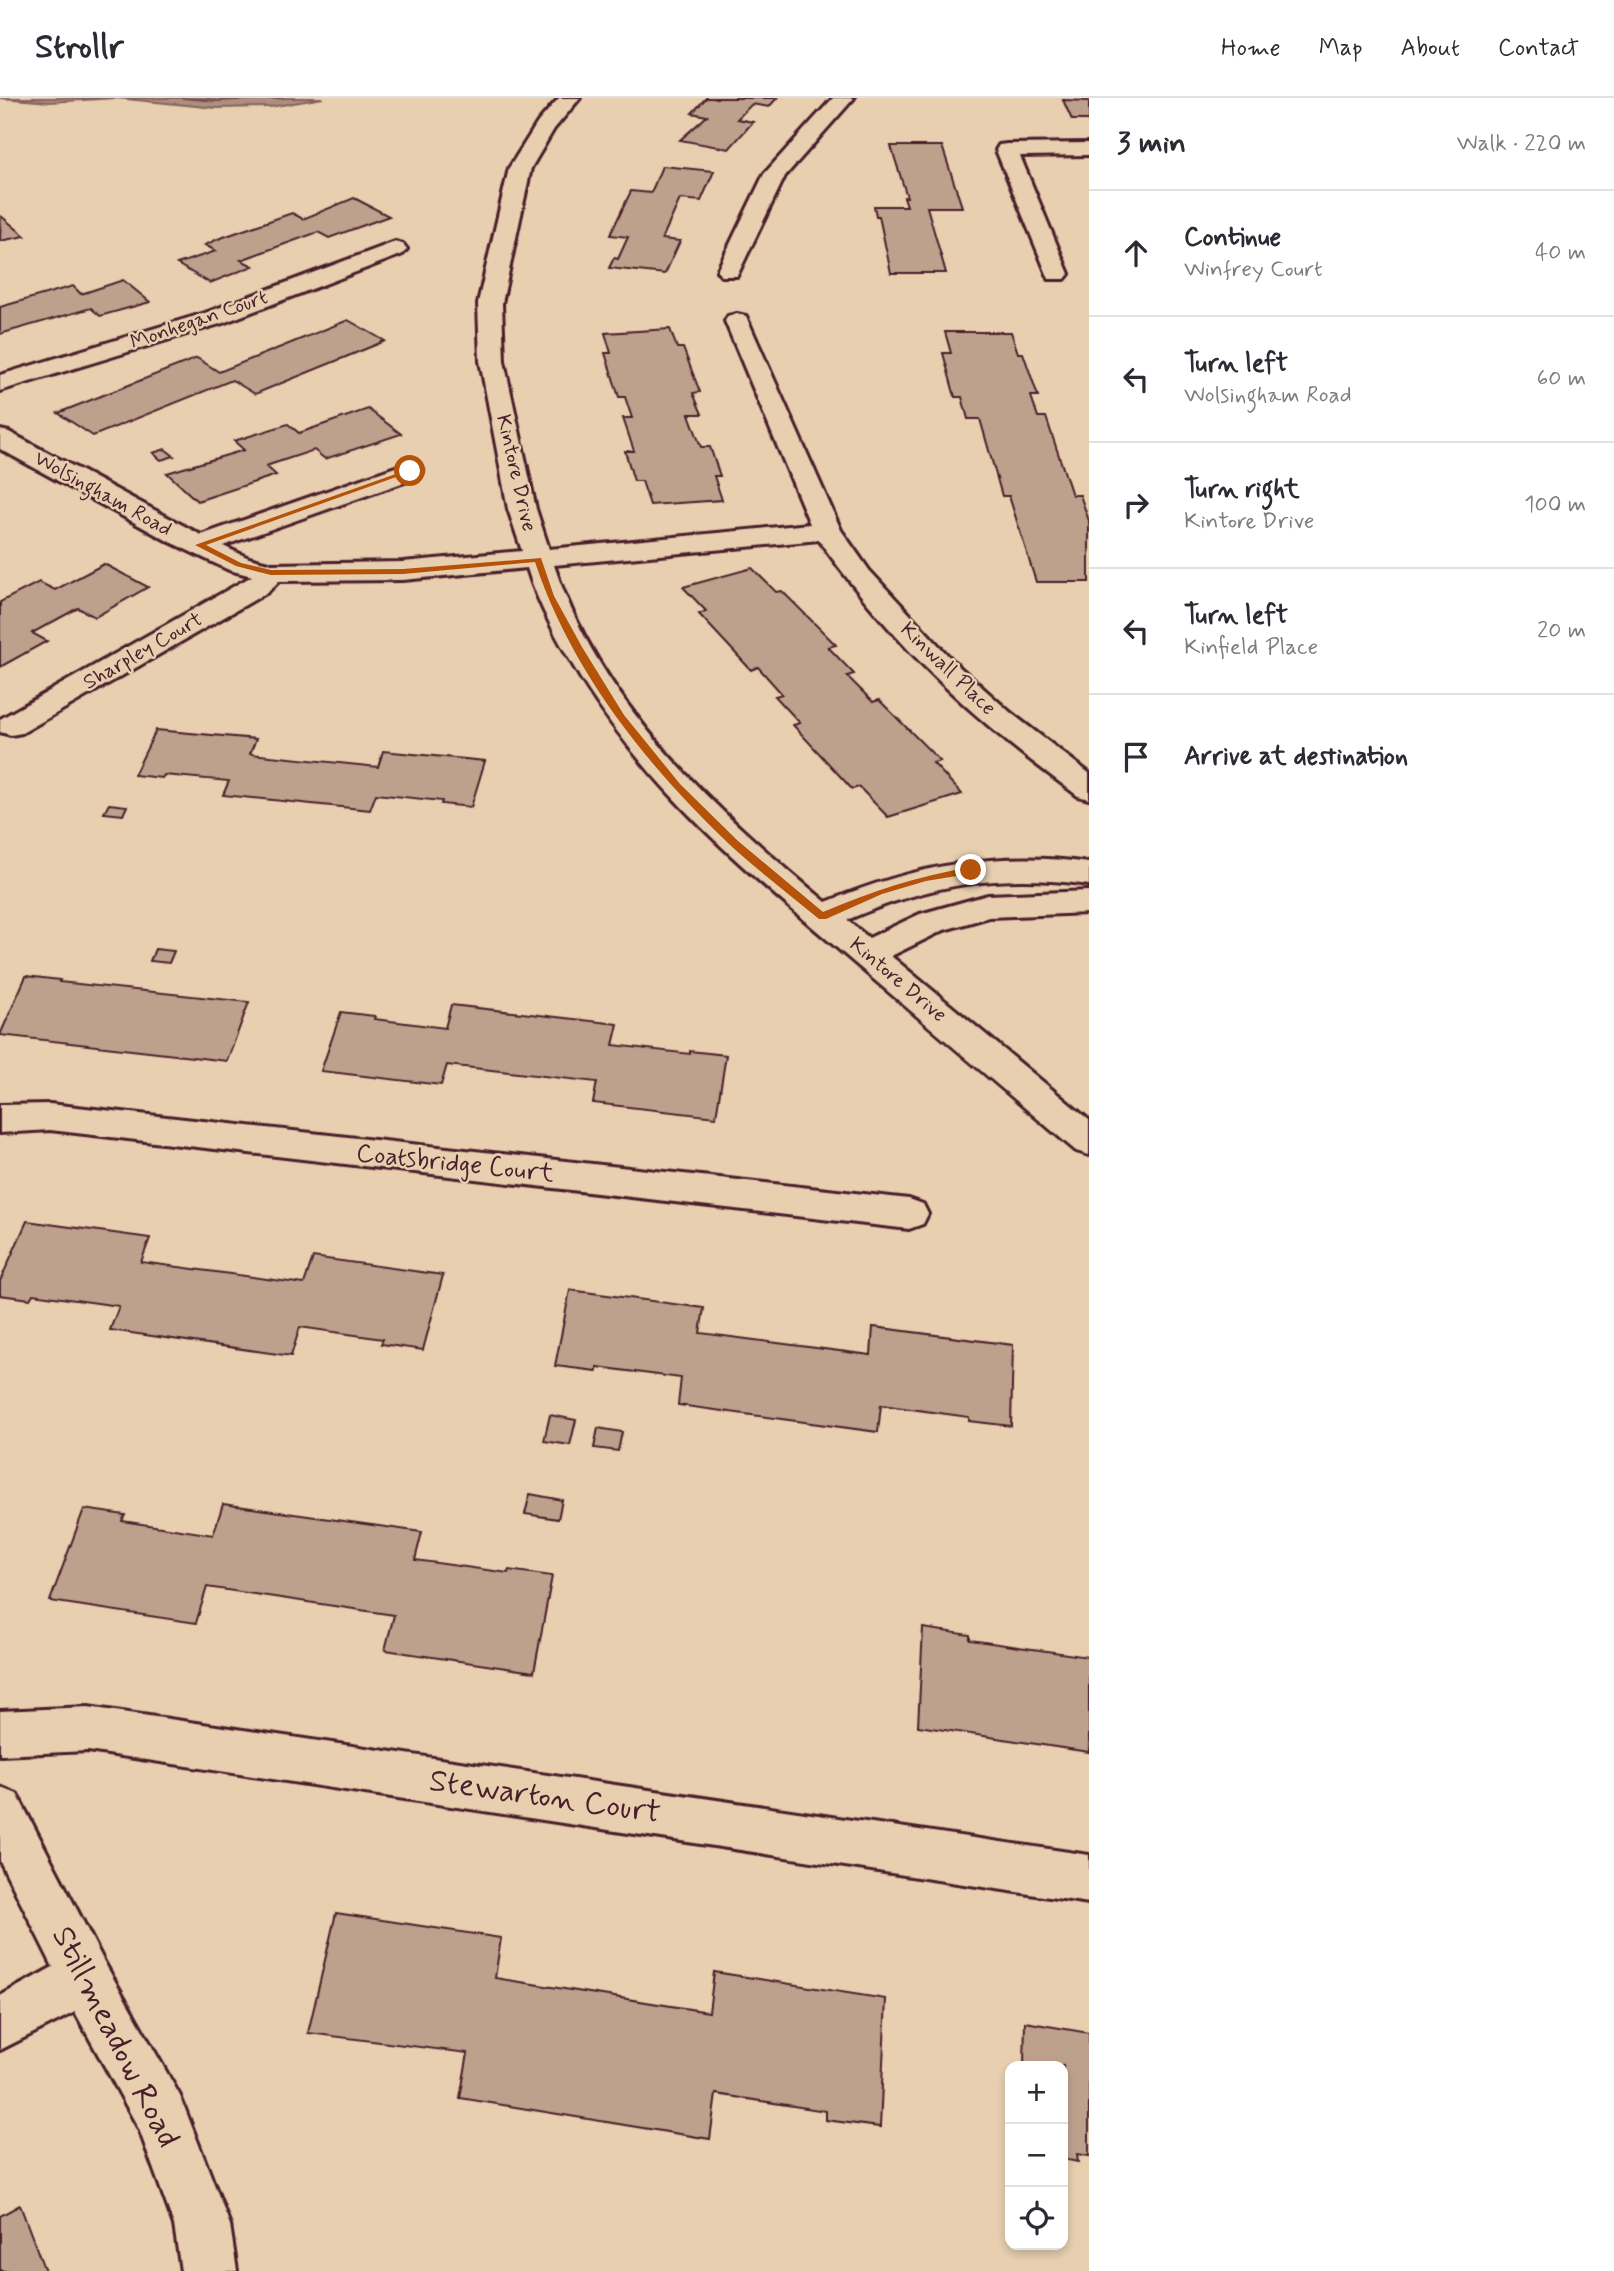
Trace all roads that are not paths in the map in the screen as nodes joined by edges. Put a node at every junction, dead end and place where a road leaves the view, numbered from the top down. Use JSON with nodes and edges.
{"nodes":[{"id":1,"x":570,"y":98,"type":"edge"},
{"id":2,"x":844,"y":98,"type":"edge"},
{"id":3,"x":1089,"y":149,"type":"edge"},
{"id":4,"x":395,"y":249,"type":"dead end"},
{"id":5,"x":729,"y":271,"type":"dead end"},
{"id":6,"x":1056,"y":274,"type":"dead end"},
{"id":7,"x":737,"y":321,"type":"dead end"},
{"id":8,"x":0,"y":383,"type":"edge"},
{"id":9,"x":0,"y":438,"type":"edge"},
{"id":10,"x":410,"y":471,"type":"dead end"},
{"id":11,"x":827,"y":531,"type":"junction"},
{"id":12,"x":199,"y":545,"type":"junction"},
{"id":13,"x":538,"y":559,"type":"junction"},
{"id":14,"x":271,"y":573,"type":"junction"},
{"id":15,"x":11,"y":726,"type":"dead end"},
{"id":16,"x":1089,"y":789,"type":"edge"},
{"id":17,"x":1089,"y":874,"type":"edge"},
{"id":18,"x":1089,"y":902,"type":"edge"},
{"id":19,"x":822,"y":917,"type":"junction"},
{"id":20,"x":867,"y":953,"type":"junction"},
{"id":21,"x":0,"y":1119,"type":"edge"},
{"id":22,"x":1089,"y":1140,"type":"edge"},
{"id":23,"x":909,"y":1214,"type":"dead end"},
{"id":24,"x":0,"y":1734,"type":"edge"},
{"id":25,"x":0,"y":1810,"type":"edge"},
{"id":26,"x":1089,"y":1878,"type":"edge"},
{"id":27,"x":85,"y":1978,"type":"junction"},
{"id":28,"x":0,"y":2024,"type":"edge"},
{"id":29,"x":209,"y":2271,"type":"edge"}],
"edges":[{"from":1,"to":13,"type":"street","name":"Kintore Drive"},
{"from":2,"to":5,"type":"street"},
{"from":3,"to":6,"type":"street"},
{"from":4,"to":8,"type":"street","name":"Monhegan Court"},
{"from":7,"to":11,"type":"street","name":"Kinwall Place"},
{"from":9,"to":12,"type":"street","name":"Wolsingham Road"},
{"from":10,"to":12,"type":"street"},
{"from":11,"to":13,"type":"street"},
{"from":11,"to":16,"type":"street","name":"Kinwall Place"},
{"from":12,"to":14,"type":"street","name":"Wolsingham Road"},
{"from":13,"to":14,"type":"street","name":"Wolsingham Road"},
{"from":13,"to":19,"type":"street","name":"Kintore Drive"},
{"from":14,"to":15,"type":"street","name":"Sharpley Court"},
{"from":17,"to":19,"type":"street"},
{"from":18,"to":20,"type":"street"},
{"from":19,"to":20,"type":"street","name":"Kintore Drive"},
{"from":20,"to":22,"type":"street","name":"Kintore Drive"},
{"from":21,"to":23,"type":"street","name":"Coatsbridge Court"},
{"from":24,"to":26,"type":"street","name":"Stewarton Court"},
{"from":25,"to":27,"type":"street","name":"Stillmeadow Road"},
{"from":27,"to":28,"type":"street"},
{"from":27,"to":29,"type":"street","name":"Stillmeadow Road"}]}
